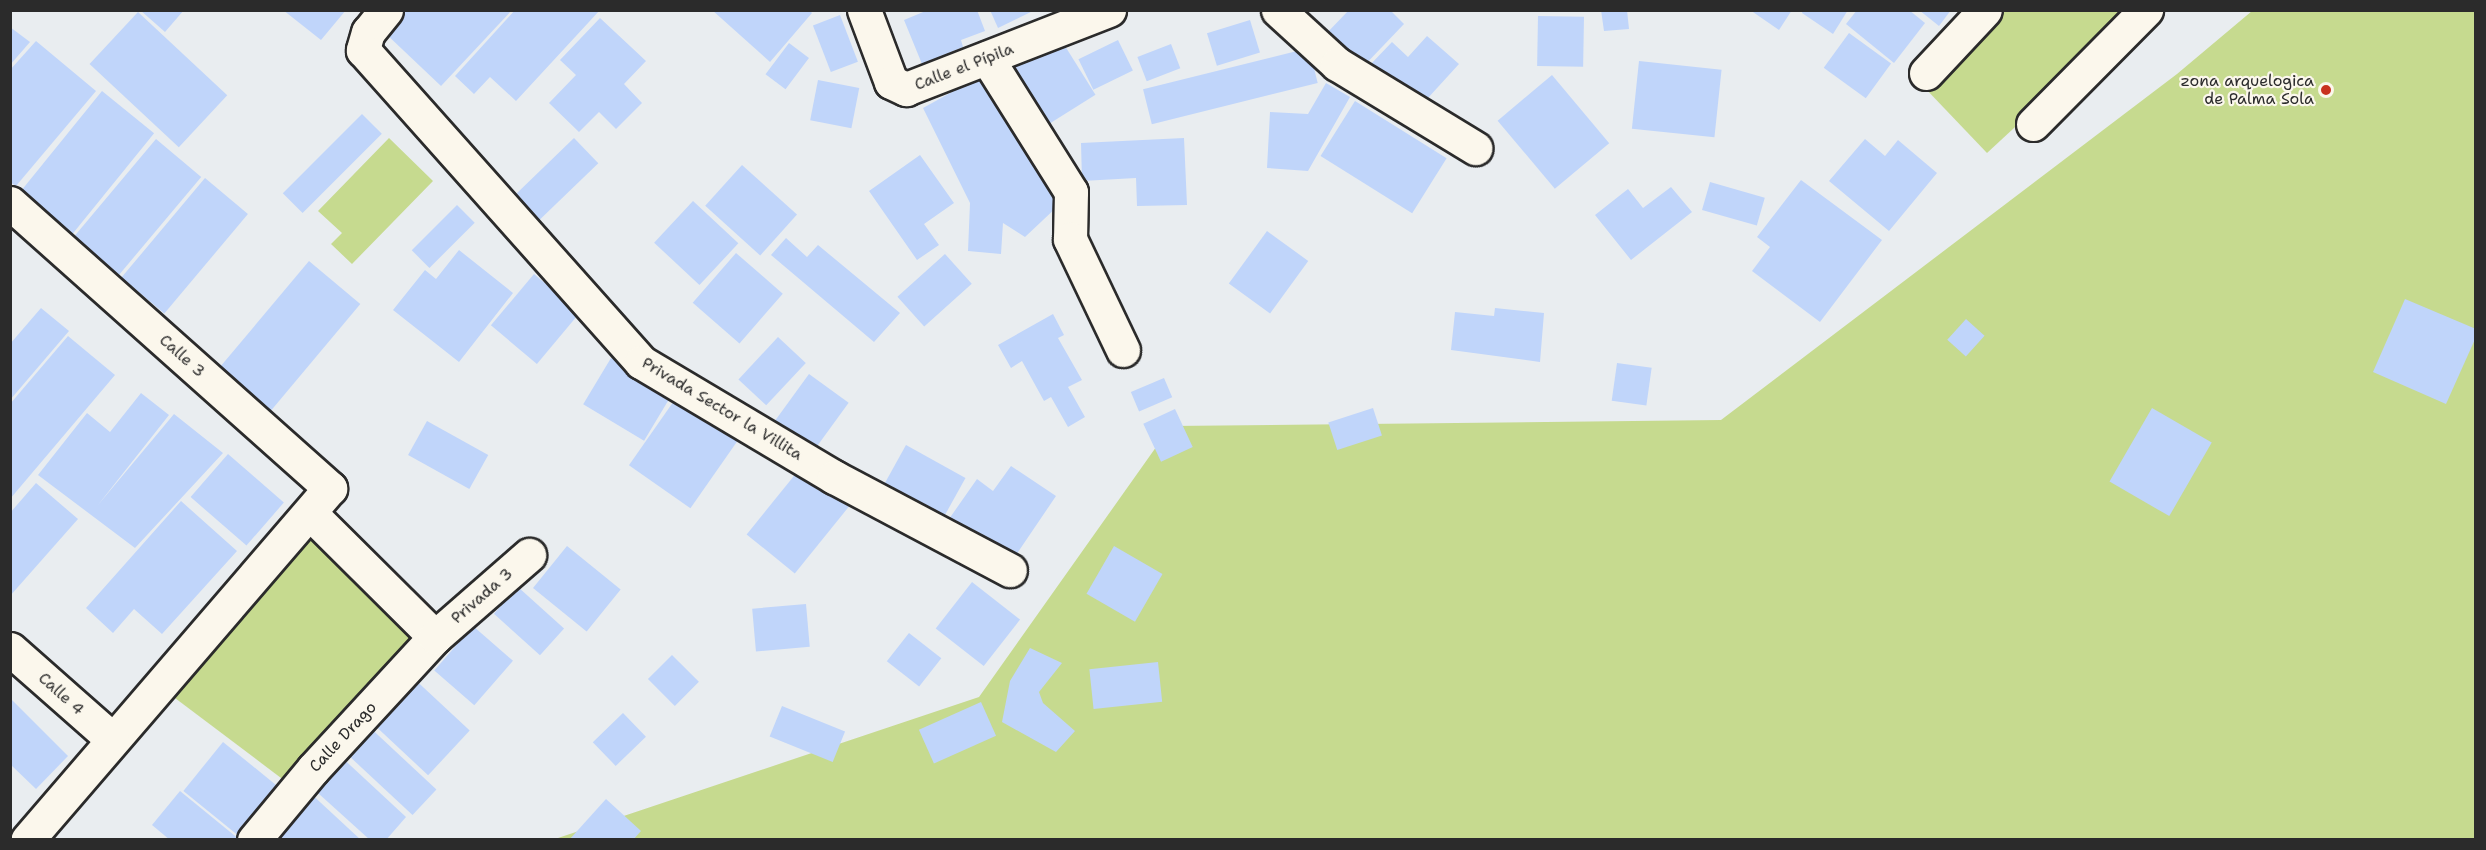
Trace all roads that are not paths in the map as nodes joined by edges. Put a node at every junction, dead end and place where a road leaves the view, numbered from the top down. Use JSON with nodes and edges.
{"nodes":[{"id":1,"x":386,"y":10,"type":"edge"},
{"id":2,"x":864,"y":10,"type":"edge"},
{"id":3,"x":1108,"y":10,"type":"edge"},
{"id":4,"x":1278,"y":10,"type":"edge"},
{"id":5,"x":1985,"y":10,"type":"edge"},
{"id":6,"x":2146,"y":10,"type":"edge"},
{"id":7,"x":987,"y":58,"type":"junction"},
{"id":8,"x":1926,"y":73,"type":"dead end"},
{"id":9,"x":2033,"y":124,"type":"dead end"},
{"id":10,"x":1475,"y":148,"type":"dead end"},
{"id":11,"x":10,"y":203,"type":"edge"},
{"id":12,"x":1123,"y":350,"type":"dead end"},
{"id":13,"x":310,"y":513,"type":"junction"},
{"id":14,"x":529,"y":555,"type":"dead end"},
{"id":15,"x":1010,"y":570,"type":"dead end"},
{"id":16,"x":435,"y":638,"type":"junction"},
{"id":17,"x":10,"y":649,"type":"edge"},
{"id":18,"x":112,"y":739,"type":"junction"},
{"id":19,"x":27,"y":840,"type":"edge"},
{"id":20,"x":254,"y":840,"type":"edge"}],
"edges":[{"from":1,"to":15,"type":"street","name":"Privada Sector la Villita"},
{"from":2,"to":7,"type":"street","name":"Calle el Pípila"},
{"from":3,"to":7,"type":"street","name":"Calle el Pípila"},
{"from":4,"to":10,"type":"street"},
{"from":5,"to":8,"type":"street"},
{"from":6,"to":9,"type":"street"},
{"from":7,"to":12,"type":"street"},
{"from":11,"to":13,"type":"street","name":"Calle 3"},
{"from":13,"to":16,"type":"street"},
{"from":13,"to":18,"type":"street","name":"Calle 3"},
{"from":14,"to":16,"type":"street","name":"Privada 3"},
{"from":16,"to":20,"type":"street","name":"Calle Drago"},
{"from":17,"to":18,"type":"street","name":"Calle 4"},
{"from":18,"to":19,"type":"street","name":"Calle 3"}]}
